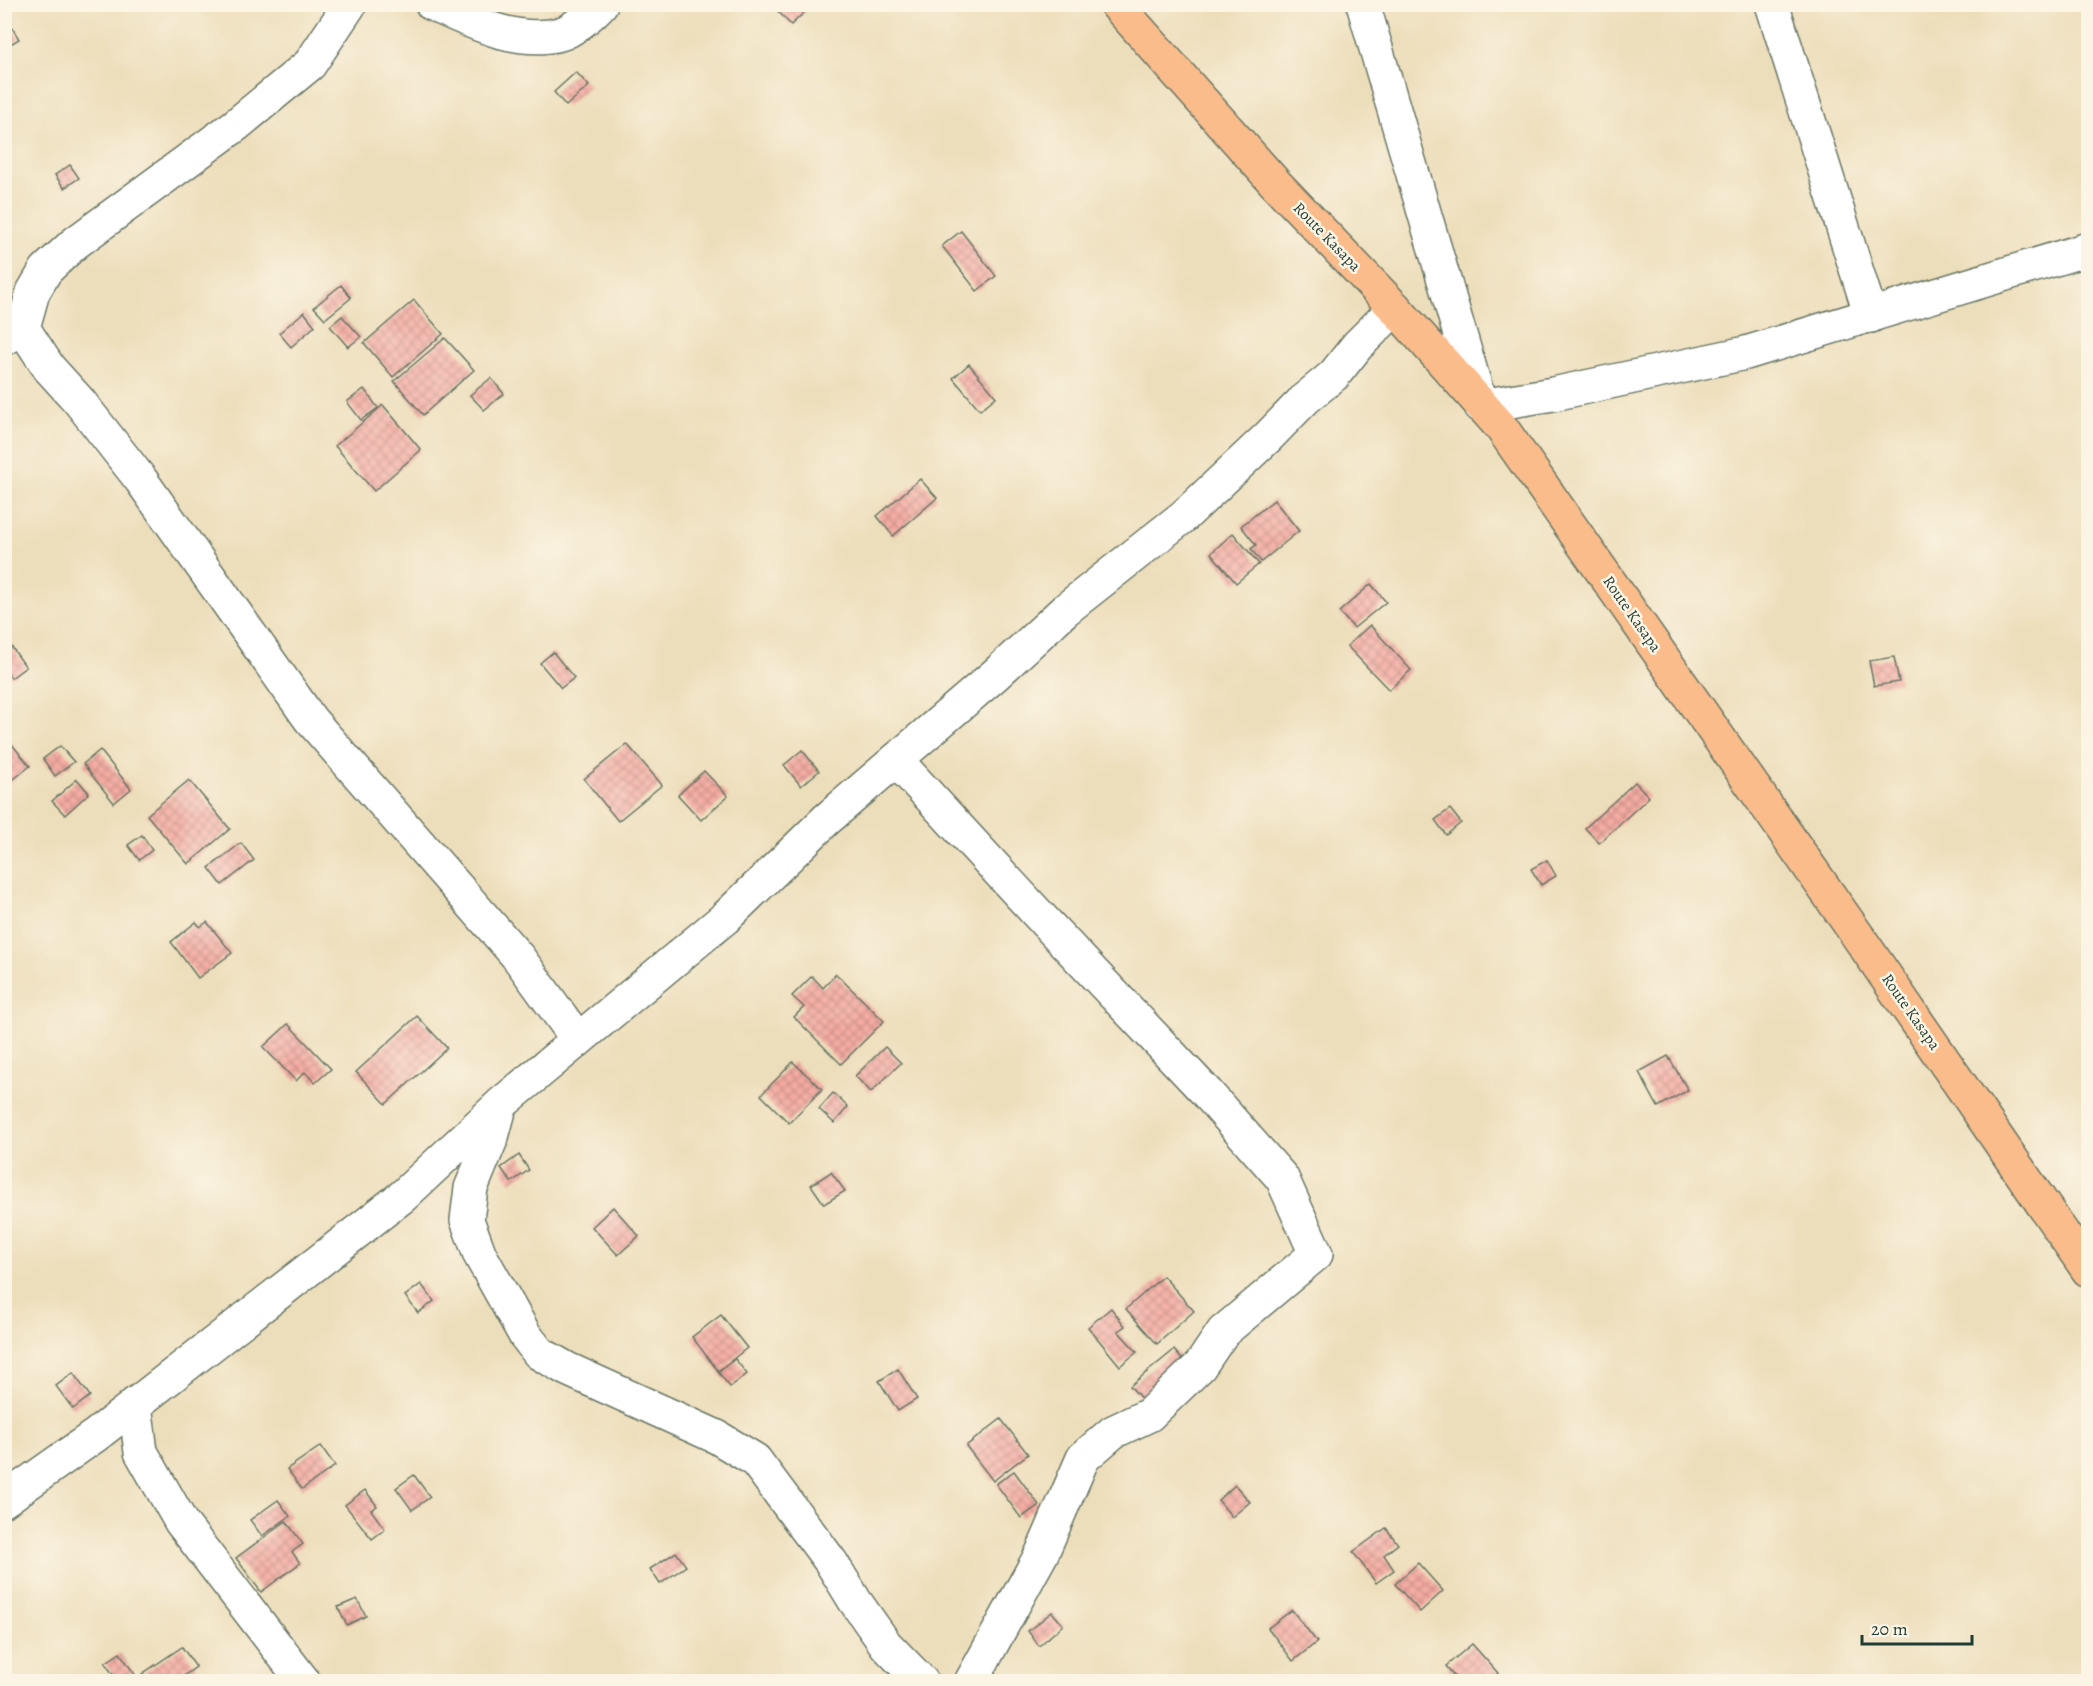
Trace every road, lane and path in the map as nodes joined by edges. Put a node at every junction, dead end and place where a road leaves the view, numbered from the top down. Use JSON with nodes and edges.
{"nodes":[{"id":1,"x":350,"y":4,"type":"edge"},
{"id":2,"x":432,"y":4,"type":"edge"},
{"id":3,"x":601,"y":4,"type":"edge"},
{"id":4,"x":1116,"y":4,"type":"edge"},
{"id":5,"x":1363,"y":4,"type":"edge"},
{"id":6,"x":1772,"y":4,"type":"edge"},
{"id":7,"x":2088,"y":249,"type":"edge"},
{"id":8,"x":1395,"y":308,"type":"junction"},
{"id":9,"x":1871,"y":316,"type":"junction"},
{"id":10,"x":14,"y":333,"type":"edge"},
{"id":11,"x":1481,"y":406,"type":"junction"},
{"id":12,"x":896,"y":760,"type":"junction"},
{"id":13,"x":578,"y":1040,"type":"junction"},
{"id":14,"x":501,"y":1104,"type":"junction"},
{"id":15,"x":2088,"y":1270,"type":"edge"},
{"id":16,"x":135,"y":1404,"type":"junction"},
{"id":17,"x":4,"y":1500,"type":"edge"},
{"id":18,"x":304,"y":1682,"type":"edge"},
{"id":19,"x":922,"y":1682,"type":"edge"},
{"id":20,"x":971,"y":1682,"type":"edge"}],
"edges":[{"from":1,"to":10,"type":"street"},
{"from":2,"to":3,"type":"street"},
{"from":4,"to":8,"type":"main road","name":"Route Kasapa"},
{"from":5,"to":11,"type":"street"},
{"from":6,"to":9,"type":"street"},
{"from":7,"to":9,"type":"street"},
{"from":8,"to":11,"type":"main road","name":"Route Kasapa"},
{"from":8,"to":12,"type":"street"},
{"from":9,"to":11,"type":"street"},
{"from":10,"to":13,"type":"street"},
{"from":11,"to":15,"type":"main road","name":"Route Kasapa"},
{"from":12,"to":13,"type":"street"},
{"from":12,"to":20,"type":"street"},
{"from":13,"to":14,"type":"street"},
{"from":14,"to":16,"type":"street"},
{"from":14,"to":19,"type":"street"},
{"from":16,"to":17,"type":"street"},
{"from":16,"to":18,"type":"street"}]}
